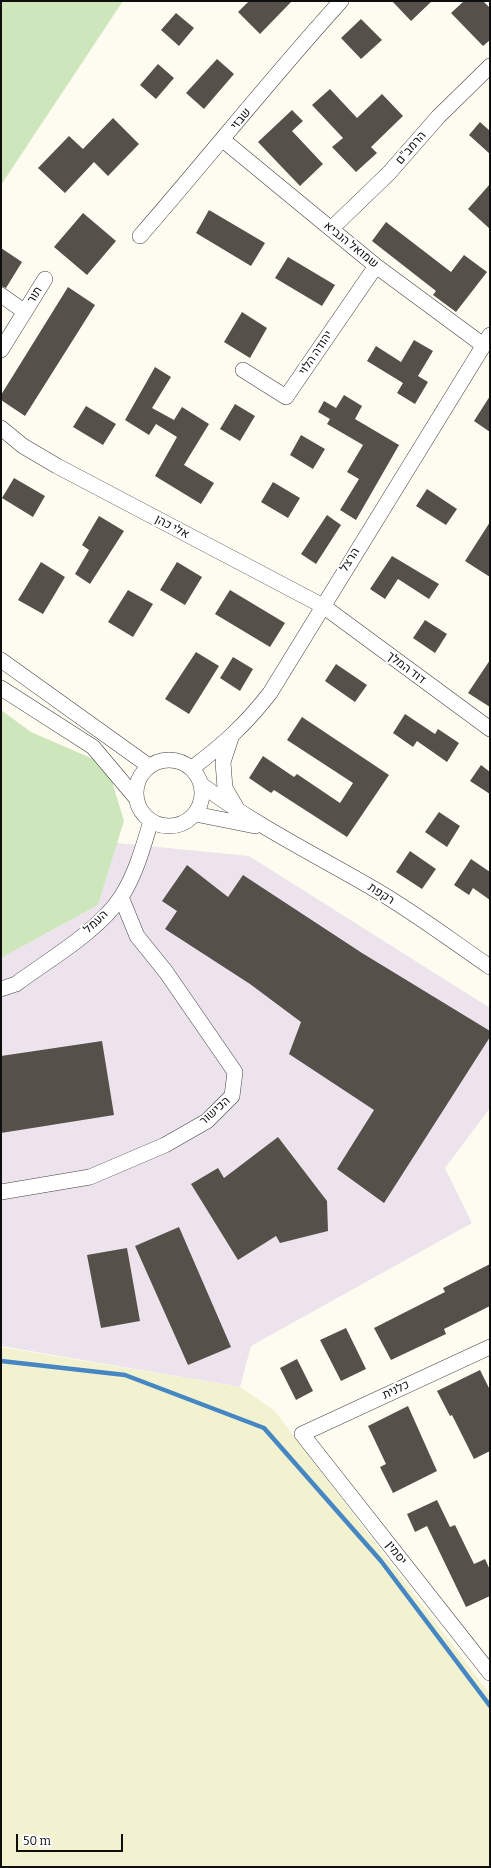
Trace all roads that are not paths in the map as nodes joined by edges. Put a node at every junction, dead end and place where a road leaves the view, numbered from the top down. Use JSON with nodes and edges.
{"nodes":[{"id":1,"x":341,"y":1,"type":"edge"},
{"id":2,"x":490,"y":66,"type":"edge"},
{"id":3,"x":223,"y":140,"type":"junction"},
{"id":4,"x":331,"y":229,"type":"junction"},
{"id":5,"x":140,"y":236,"type":"dead end"},
{"id":6,"x":376,"y":266,"type":"junction"},
{"id":7,"x":45,"y":279,"type":"dead end"},
{"id":8,"x":1,"y":295,"type":"edge"},
{"id":9,"x":25,"y":312,"type":"junction"},
{"id":10,"x":486,"y":340,"type":"edge"},
{"id":11,"x":1,"y":350,"type":"edge"},
{"id":12,"x":243,"y":370,"type":"dead end"},
{"id":13,"x":1,"y":428,"type":"edge"},
{"id":14,"x":323,"y":606,"type":"junction"},
{"id":15,"x":1,"y":660,"type":"edge"},
{"id":16,"x":1,"y":688,"type":"edge"},
{"id":17,"x":490,"y":729,"type":"edge"},
{"id":18,"x":232,"y":736,"type":"junction"},
{"id":19,"x":149,"y":766,"type":"junction"},
{"id":20,"x":192,"y":768,"type":"junction"},
{"id":21,"x":202,"y":785,"type":"junction"},
{"id":22,"x":136,"y":798,"type":"junction"},
{"id":23,"x":238,"y":812,"type":"junction"},
{"id":24,"x":196,"y":814,"type":"junction"},
{"id":25,"x":150,"y":820,"type":"junction"},
{"id":26,"x":266,"y":829,"type":"junction"},
{"id":27,"x":121,"y":897,"type":"junction"},
{"id":28,"x":490,"y":967,"type":"edge"},
{"id":29,"x":1,"y":989,"type":"edge"},
{"id":30,"x":1,"y":1192,"type":"edge"},
{"id":31,"x":490,"y":1347,"type":"edge"},
{"id":32,"x":302,"y":1434,"type":"joint"},
{"id":33,"x":490,"y":1673,"type":"edge"}],
"edges":[{"from":1,"to":3,"type":"street","name":"שבזי"},
{"from":2,"to":4,"type":"street","name":"הרמב\"ם"},
{"from":3,"to":4,"type":"street","name":"שמואל הנביא"},
{"from":3,"to":5,"type":"street","name":"שבזי"},
{"from":4,"to":6,"type":"street","name":"שמואל הנביא"},
{"from":6,"to":10,"type":"street","name":"שמואל הנביא"},
{"from":6,"to":12,"type":"street","name":"יהודה הלוי"},
{"from":7,"to":9,"type":"street","name":"תור"},
{"from":8,"to":9,"type":"street","name":"תור"},
{"from":9,"to":11,"type":"street","name":"תור"},
{"from":10,"to":14,"type":"street","name":"הרצל"},
{"from":13,"to":14,"type":"street","name":"אלי כהן"},
{"from":14,"to":17,"type":"street","name":"דוד המלך"},
{"from":14,"to":18,"type":"street","name":"הרצל"},
{"from":15,"to":19,"type":"street"},
{"from":16,"to":22,"type":"street"},
{"from":18,"to":20,"type":"street","name":"הרצל"},
{"from":18,"to":23,"type":"street"},
{"from":19,"to":20,"type":"street"},
{"from":19,"to":22,"type":"street"},
{"from":20,"to":21,"type":"street"},
{"from":21,"to":23,"type":"street","name":"רקפת"},
{"from":21,"to":24,"type":"street"},
{"from":22,"to":25,"type":"street"},
{"from":23,"to":26,"type":"street","name":"רקפת"},
{"from":24,"to":25,"type":"street"},
{"from":24,"to":26,"type":"street","name":"רקפת"},
{"from":25,"to":27,"type":"street","name":"העמל"},
{"from":26,"to":28,"type":"street","name":"רקפת"},
{"from":27,"to":29,"type":"street","name":"העמל"},
{"from":27,"to":30,"type":"street","name":"הכישור"},
{"from":31,"to":32,"type":"street","name":"כלנית"},
{"from":32,"to":33,"type":"street","name":"יסמין"}]}
